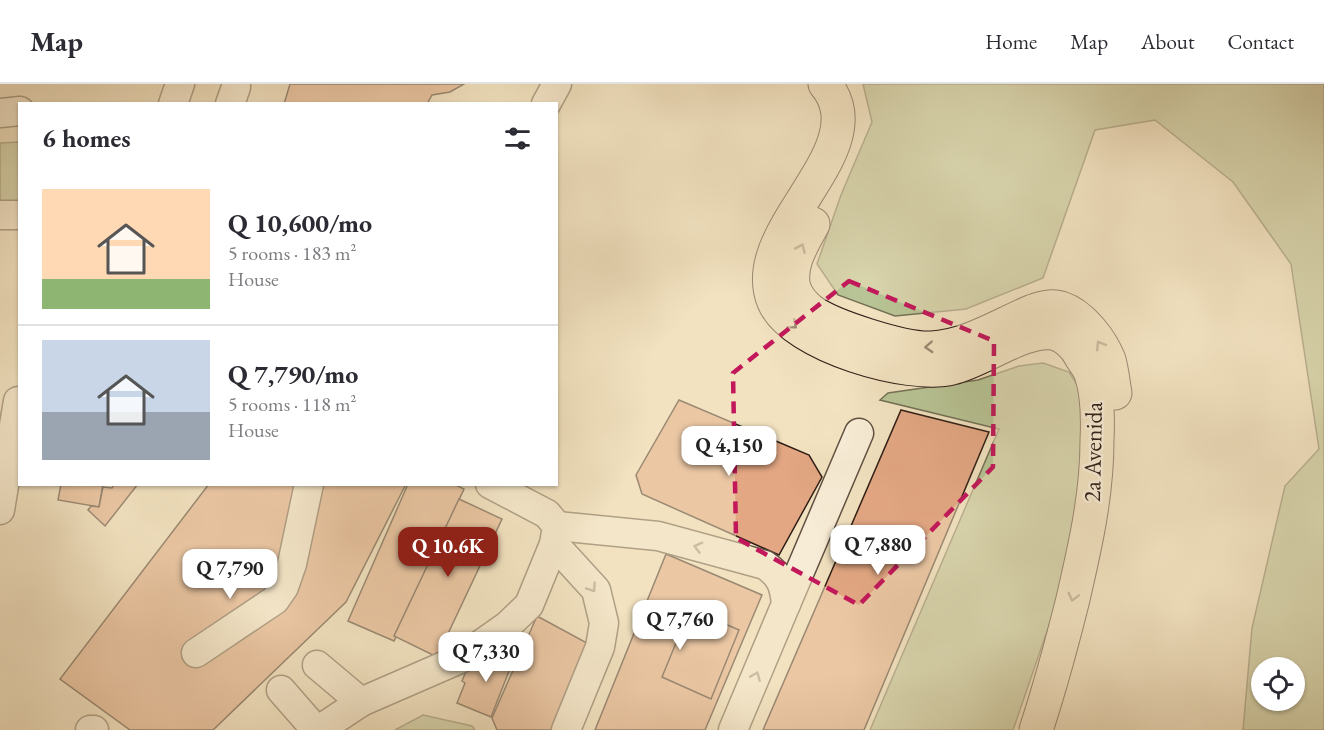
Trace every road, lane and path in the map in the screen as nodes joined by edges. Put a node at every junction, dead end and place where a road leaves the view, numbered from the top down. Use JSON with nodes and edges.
{"nodes":[{"id":1,"x":180,"y":84,"type":"edge"},
{"id":2,"x":193,"y":84,"type":"edge"},
{"id":3,"x":557,"y":84,"type":"edge"},
{"id":4,"x":825,"y":84,"type":"edge"},
{"id":5,"x":842,"y":84,"type":"edge"},
{"id":6,"x":174,"y":102,"type":"edge"},
{"id":7,"x":188,"y":102,"type":"edge"},
{"id":8,"x":547,"y":102,"type":"edge"},
{"id":9,"x":18,"y":111,"type":"edge"},
{"id":10,"x":0,"y":113,"type":"edge"},
{"id":11,"x":0,"y":128,"type":"edge"},
{"id":12,"x":18,"y":128,"type":"edge"},
{"id":13,"x":0,"y":215,"type":"edge"},
{"id":14,"x":18,"y":215,"type":"edge"},
{"id":15,"x":0,"y":222,"type":"edge"},
{"id":16,"x":18,"y":222,"type":"edge"},
{"id":17,"x":13,"y":404,"type":"edge"},
{"id":18,"x":859,"y":433,"type":"dead end"},
{"id":19,"x":309,"y":486,"type":"edge"},
{"id":20,"x":494,"y":486,"type":"edge"},
{"id":21,"x":0,"y":510,"type":"edge"},
{"id":22,"x":555,"y":535,"type":"junction"},
{"id":23,"x":786,"y":604,"type":"junction"},
{"id":24,"x":196,"y":652,"type":"dead end"},
{"id":25,"x":317,"y":665,"type":"dead end"},
{"id":26,"x":281,"y":690,"type":"dead end"},
{"id":27,"x":361,"y":702,"type":"junction"},
{"id":28,"x":317,"y":730,"type":"edge"},
{"id":29,"x":566,"y":730,"type":"edge"},
{"id":30,"x":733,"y":730,"type":"edge"},
{"id":31,"x":1036,"y":730,"type":"edge"},
{"id":32,"x":1060,"y":730,"type":"edge"}],
"edges":[{"from":1,"to":6,"type":"lane"},
{"from":2,"to":7,"type":"lane"},
{"from":3,"to":8,"type":"lane"},
{"from":4,"to":31,"type":"main road","name":"2a Avenida","one_way":true},
{"from":32,"to":5,"type":"main road","name":"2a Avenida","one_way":true},
{"from":9,"to":10,"type":"lane"},
{"from":11,"to":12,"type":"lane"},
{"from":13,"to":14,"type":"lane"},
{"from":15,"to":16,"type":"lane"},
{"from":17,"to":21,"type":"lane"},
{"from":18,"to":23,"type":"lane"},
{"from":19,"to":24,"type":"lane"},
{"from":20,"to":22,"type":"lane"},
{"from":23,"to":22,"type":"lane","one_way":true},
{"from":22,"to":27,"type":"lane"},
{"from":22,"to":29,"type":"lane","one_way":true},
{"from":30,"to":23,"type":"lane","one_way":true},
{"from":25,"to":27,"type":"lane"},
{"from":26,"to":28,"type":"lane"},
{"from":27,"to":28,"type":"lane"}]}
